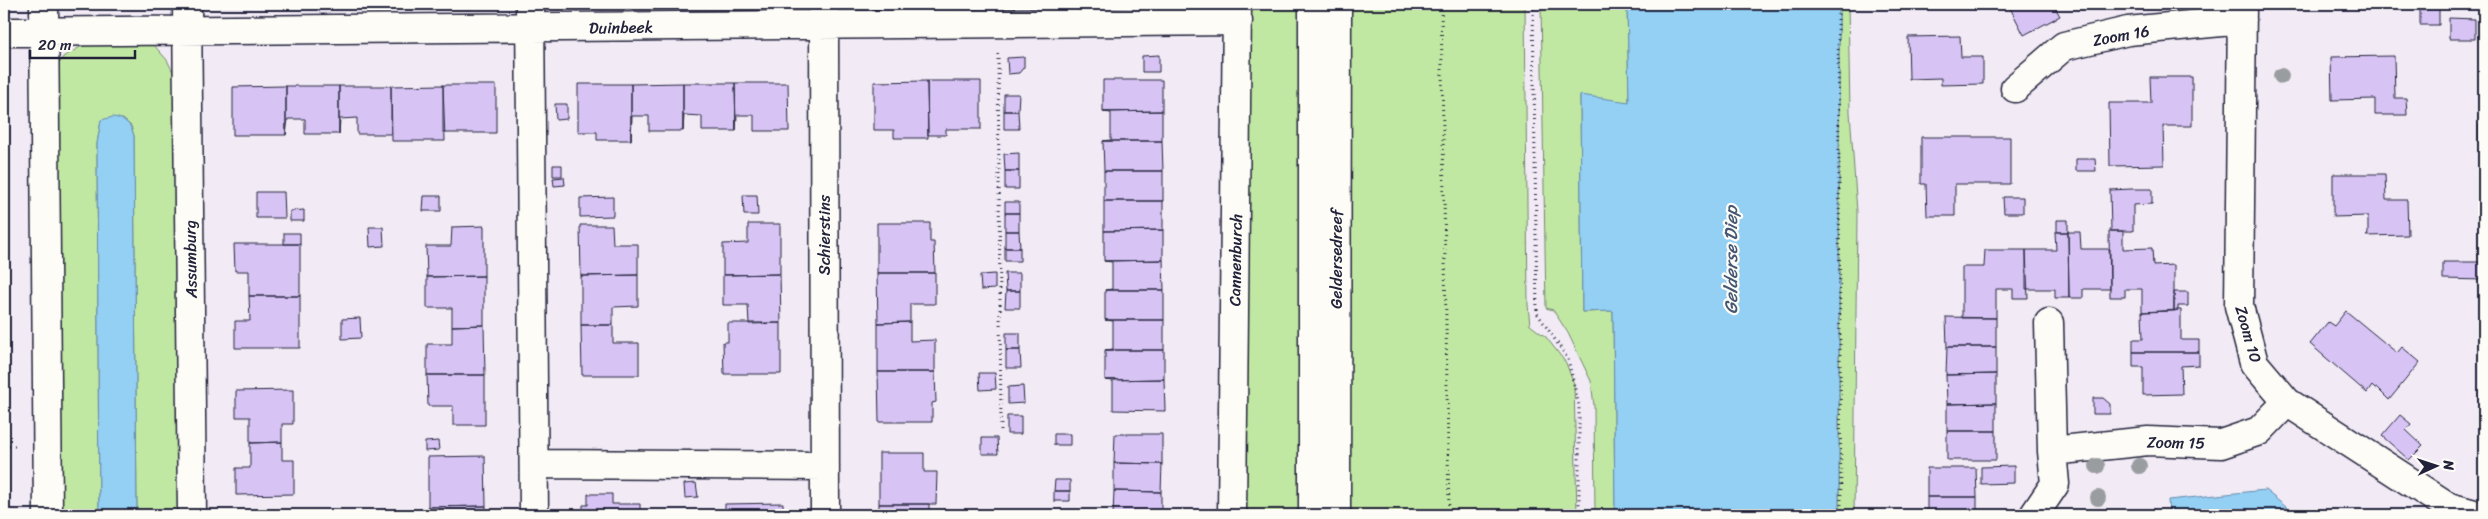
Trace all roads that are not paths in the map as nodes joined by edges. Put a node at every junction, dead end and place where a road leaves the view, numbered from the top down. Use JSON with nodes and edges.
{"nodes":[{"id":1,"x":44,"y":4,"type":"edge"},
{"id":2,"x":187,"y":4,"type":"edge"},
{"id":3,"x":1313,"y":4,"type":"edge"},
{"id":4,"x":1336,"y":4,"type":"edge"},
{"id":5,"x":2242,"y":12,"type":"edge"},
{"id":6,"x":1238,"y":13,"type":"edge"},
{"id":7,"x":824,"y":14,"type":"edge"},
{"id":8,"x":530,"y":16,"type":"edge"},
{"id":9,"x":188,"y":31,"type":"junction"},
{"id":10,"x":4,"y":32,"type":"edge"},
{"id":11,"x":44,"y":32,"type":"junction"},
{"id":12,"x":2015,"y":88,"type":"dead end"},
{"id":13,"x":2049,"y":323,"type":"dead end"},
{"id":14,"x":2288,"y":402,"type":"junction"},
{"id":15,"x":2052,"y":451,"type":"junction"},
{"id":16,"x":534,"y":464,"type":"junction"},
{"id":17,"x":825,"y":466,"type":"junction"},
{"id":18,"x":48,"y":515,"type":"edge"},
{"id":19,"x":192,"y":515,"type":"edge"},
{"id":20,"x":534,"y":515,"type":"edge"},
{"id":21,"x":825,"y":515,"type":"edge"},
{"id":22,"x":1232,"y":515,"type":"edge"},
{"id":23,"x":1313,"y":515,"type":"edge"},
{"id":24,"x":1336,"y":515,"type":"edge"},
{"id":25,"x":2034,"y":515,"type":"edge"},
{"id":26,"x":2478,"y":515,"type":"edge"}],
"edges":[{"from":1,"to":11,"type":"street"},
{"from":2,"to":9,"type":"street","name":"Assumburg"},
{"from":3,"to":23,"type":"street","name":"Geldersedreef"},
{"from":4,"to":24,"type":"street","name":"Geldersedreef"},
{"from":5,"to":12,"type":"street","name":"Zoom 16"},
{"from":5,"to":14,"type":"street","name":"Zoom 10"},
{"from":6,"to":7,"type":"street","name":"Duinbeek"},
{"from":6,"to":22,"type":"street","name":"Cannenburch"},
{"from":7,"to":8,"type":"street","name":"Duinbeek"},
{"from":7,"to":17,"type":"street","name":"Schierstins"},
{"from":8,"to":9,"type":"street","name":"Duinbeek"},
{"from":8,"to":16,"type":"street"},
{"from":9,"to":11,"type":"street","name":"Duinbeek"},
{"from":9,"to":19,"type":"street","name":"Assumburg"},
{"from":10,"to":11,"type":"street","name":"Duinbeek"},
{"from":11,"to":18,"type":"street"},
{"from":13,"to":15,"type":"street"},
{"from":14,"to":15,"type":"street","name":"Zoom 15"},
{"from":14,"to":26,"type":"street","name":"Zoom 10"},
{"from":15,"to":25,"type":"street"},
{"from":16,"to":17,"type":"street"},
{"from":16,"to":20,"type":"street"},
{"from":17,"to":21,"type":"street","name":"Schierstins"}]}
